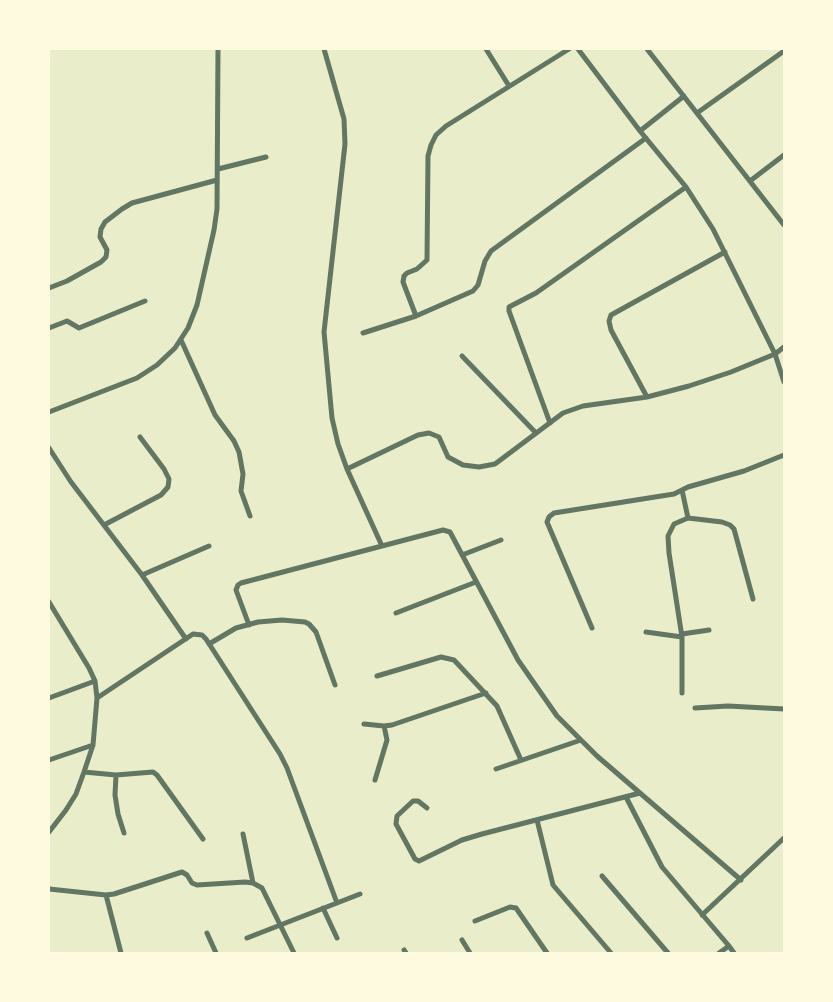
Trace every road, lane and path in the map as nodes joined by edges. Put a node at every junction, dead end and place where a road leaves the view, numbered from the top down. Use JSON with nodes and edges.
{"nodes":[{"id":1,"x":218,"y":49,"type":"edge"},
{"id":2,"x":324,"y":49,"type":"edge"},
{"id":3,"x":486,"y":49,"type":"edge"},
{"id":4,"x":569,"y":49,"type":"edge"},
{"id":5,"x":578,"y":49,"type":"edge"},
{"id":6,"x":647,"y":49,"type":"edge"},
{"id":7,"x":784,"y":51,"type":"edge"},
{"id":8,"x":509,"y":86,"type":"junction"},
{"id":9,"x":684,"y":96,"type":"junction"},
{"id":10,"x":697,"y":113,"type":"junction"},
{"id":11,"x":640,"y":130,"type":"junction"},
{"id":12,"x":646,"y":138,"type":"junction"},
{"id":13,"x":784,"y":155,"type":"edge"},
{"id":14,"x":266,"y":158,"type":"dead end"},
{"id":15,"x":218,"y":170,"type":"junction"},
{"id":16,"x":217,"y":180,"type":"junction"},
{"id":17,"x":750,"y":181,"type":"junction"},
{"id":18,"x":686,"y":187,"type":"junction"},
{"id":19,"x":784,"y":225,"type":"edge"},
{"id":20,"x":725,"y":252,"type":"junction"},
{"id":21,"x":49,"y":288,"type":"edge"},
{"id":22,"x":145,"y":301,"type":"dead end"},
{"id":23,"x":416,"y":316,"type":"junction"},
{"id":24,"x":49,"y":328,"type":"edge"},
{"id":25,"x":363,"y":333,"type":"dead end"},
{"id":26,"x":181,"y":340,"type":"junction"},
{"id":27,"x":784,"y":347,"type":"edge"},
{"id":28,"x":775,"y":354,"type":"junction"},
{"id":29,"x":462,"y":356,"type":"dead end"},
{"id":30,"x":784,"y":382,"type":"edge"},
{"id":31,"x":647,"y":396,"type":"junction"},
{"id":32,"x":49,"y":412,"type":"edge"},
{"id":33,"x":550,"y":423,"type":"junction"},
{"id":34,"x":536,"y":433,"type":"junction"},
{"id":35,"x":140,"y":437,"type":"dead end"},
{"id":36,"x":49,"y":448,"type":"edge"},
{"id":37,"x":784,"y":455,"type":"edge"},
{"id":38,"x":347,"y":469,"type":"junction"},
{"id":39,"x":682,"y":490,"type":"junction"},
{"id":40,"x":250,"y":516,"type":"dead end"},
{"id":41,"x":688,"y":518,"type":"junction"},
{"id":42,"x":104,"y":526,"type":"junction"},
{"id":43,"x":501,"y":540,"type":"dead end"},
{"id":44,"x":210,"y":546,"type":"dead end"},
{"id":45,"x":382,"y":546,"type":"junction"},
{"id":46,"x":462,"y":555,"type":"junction"},
{"id":47,"x":142,"y":575,"type":"junction"},
{"id":48,"x":476,"y":582,"type":"junction"},
{"id":49,"x":753,"y":599,"type":"dead end"},
{"id":50,"x":49,"y":602,"type":"edge"},
{"id":51,"x":396,"y":613,"type":"dead end"},
{"id":52,"x":249,"y":625,"type":"junction"},
{"id":53,"x":592,"y":628,"type":"dead end"},
{"id":54,"x":709,"y":630,"type":"dead end"},
{"id":55,"x":646,"y":632,"type":"dead end"},
{"id":56,"x":682,"y":635,"type":"junction"},
{"id":57,"x":186,"y":639,"type":"junction"},
{"id":58,"x":209,"y":644,"type":"junction"},
{"id":59,"x":377,"y":676,"type":"dead end"},
{"id":60,"x":95,"y":681,"type":"junction"},
{"id":61,"x":336,"y":685,"type":"dead end"},
{"id":62,"x":486,"y":693,"type":"junction"},
{"id":63,"x":682,"y":693,"type":"dead end"},
{"id":64,"x":49,"y":698,"type":"edge"},
{"id":65,"x":97,"y":698,"type":"junction"},
{"id":66,"x":695,"y":708,"type":"dead end"},
{"id":67,"x":784,"y":709,"type":"edge"},
{"id":68,"x":364,"y":724,"type":"dead end"},
{"id":69,"x":384,"y":726,"type":"junction"},
{"id":70,"x":581,"y":740,"type":"junction"},
{"id":71,"x":93,"y":745,"type":"junction"},
{"id":72,"x":49,"y":760,"type":"edge"},
{"id":73,"x":521,"y":760,"type":"junction"},
{"id":74,"x":496,"y":769,"type":"dead end"},
{"id":75,"x":84,"y":772,"type":"junction"},
{"id":76,"x":116,"y":775,"type":"junction"},
{"id":77,"x":375,"y":780,"type":"dead end"},
{"id":78,"x":640,"y":793,"type":"junction"},
{"id":79,"x":626,"y":797,"type":"junction"},
{"id":80,"x":427,"y":808,"type":"dead end"},
{"id":81,"x":537,"y":820,"type":"junction"},
{"id":82,"x":49,"y":832,"type":"edge"},
{"id":83,"x":124,"y":833,"type":"dead end"},
{"id":84,"x":244,"y":834,"type":"dead end"},
{"id":85,"x":203,"y":839,"type":"dead end"},
{"id":86,"x":784,"y":842,"type":"edge"},
{"id":87,"x":602,"y":876,"type":"dead end"},
{"id":88,"x":740,"y":880,"type":"junction"},
{"id":89,"x":253,"y":883,"type":"junction"},
{"id":90,"x":49,"y":888,"type":"edge"},
{"id":91,"x":360,"y":894,"type":"dead end"},
{"id":92,"x":106,"y":895,"type":"junction"},
{"id":93,"x":337,"y":903,"type":"junction"},
{"id":94,"x":323,"y":908,"type":"junction"},
{"id":95,"x":702,"y":915,"type":"junction"},
{"id":96,"x":475,"y":921,"type":"dead end"},
{"id":97,"x":281,"y":924,"type":"junction"},
{"id":98,"x":207,"y":933,"type":"dead end"},
{"id":99,"x":247,"y":938,"type":"dead end"},
{"id":100,"x":337,"y":938,"type":"dead end"},
{"id":101,"x":462,"y":940,"type":"dead end"},
{"id":102,"x":729,"y":946,"type":"junction"},
{"id":103,"x":121,"y":953,"type":"edge"},
{"id":104,"x":216,"y":953,"type":"edge"},
{"id":105,"x":294,"y":953,"type":"edge"},
{"id":106,"x":470,"y":953,"type":"edge"},
{"id":107,"x":548,"y":953,"type":"edge"},
{"id":108,"x":611,"y":953,"type":"edge"},
{"id":109,"x":668,"y":953,"type":"edge"},
{"id":110,"x":719,"y":953,"type":"edge"},
{"id":111,"x":734,"y":953,"type":"edge"}],
"edges":[{"from":1,"to":15,"type":"street"},
{"from":2,"to":38,"type":"street"},
{"from":3,"to":8,"type":"street"},
{"from":4,"to":8,"type":"street"},
{"from":5,"to":11,"type":"street"},
{"from":6,"to":9,"type":"street"},
{"from":7,"to":10,"type":"street"},
{"from":8,"to":23,"type":"street"},
{"from":9,"to":10,"type":"street"},
{"from":9,"to":11,"type":"street"},
{"from":10,"to":17,"type":"street"},
{"from":11,"to":12,"type":"street"},
{"from":12,"to":18,"type":"street"},
{"from":12,"to":23,"type":"street"},
{"from":13,"to":17,"type":"street"},
{"from":14,"to":15,"type":"street"},
{"from":15,"to":16,"type":"street"},
{"from":16,"to":21,"type":"street"},
{"from":16,"to":26,"type":"street"},
{"from":17,"to":19,"type":"street"},
{"from":18,"to":20,"type":"street"},
{"from":18,"to":33,"type":"street"},
{"from":20,"to":28,"type":"street"},
{"from":20,"to":31,"type":"street"},
{"from":22,"to":24,"type":"street"},
{"from":23,"to":25,"type":"street"},
{"from":26,"to":32,"type":"street"},
{"from":26,"to":40,"type":"street"},
{"from":27,"to":28,"type":"street"},
{"from":28,"to":30,"type":"street"},
{"from":28,"to":31,"type":"street"},
{"from":29,"to":34,"type":"street"},
{"from":31,"to":33,"type":"street"},
{"from":33,"to":34,"type":"street"},
{"from":34,"to":38,"type":"street"},
{"from":35,"to":42,"type":"street"},
{"from":36,"to":42,"type":"street"},
{"from":37,"to":39,"type":"street"},
{"from":38,"to":45,"type":"street"},
{"from":39,"to":41,"type":"street"},
{"from":39,"to":53,"type":"street"},
{"from":41,"to":49,"type":"street"},
{"from":41,"to":56,"type":"street"},
{"from":42,"to":47,"type":"street"},
{"from":43,"to":46,"type":"street"},
{"from":44,"to":47,"type":"street"},
{"from":45,"to":46,"type":"street"},
{"from":45,"to":52,"type":"street"},
{"from":46,"to":48,"type":"street"},
{"from":47,"to":57,"type":"street"},
{"from":48,"to":51,"type":"street"},
{"from":48,"to":70,"type":"street"},
{"from":50,"to":60,"type":"street"},
{"from":52,"to":58,"type":"street"},
{"from":52,"to":61,"type":"street"},
{"from":54,"to":56,"type":"street"},
{"from":55,"to":56,"type":"street"},
{"from":56,"to":63,"type":"street"},
{"from":57,"to":58,"type":"street"},
{"from":57,"to":65,"type":"street"},
{"from":58,"to":93,"type":"street"},
{"from":59,"to":62,"type":"street"},
{"from":60,"to":64,"type":"street"},
{"from":60,"to":65,"type":"street"},
{"from":62,"to":69,"type":"street"},
{"from":62,"to":73,"type":"street"},
{"from":65,"to":71,"type":"street"},
{"from":66,"to":67,"type":"street"},
{"from":68,"to":69,"type":"street"},
{"from":69,"to":77,"type":"street"},
{"from":70,"to":73,"type":"street"},
{"from":70,"to":78,"type":"street"},
{"from":71,"to":72,"type":"street"},
{"from":71,"to":75,"type":"street"},
{"from":73,"to":74,"type":"street"},
{"from":75,"to":76,"type":"street"},
{"from":75,"to":82,"type":"street"},
{"from":76,"to":83,"type":"street"},
{"from":76,"to":85,"type":"street"},
{"from":78,"to":79,"type":"street"},
{"from":78,"to":88,"type":"street"},
{"from":79,"to":81,"type":"street"},
{"from":79,"to":95,"type":"street"},
{"from":80,"to":81,"type":"street"},
{"from":81,"to":108,"type":"street"},
{"from":84,"to":89,"type":"street"},
{"from":86,"to":88,"type":"street"},
{"from":87,"to":109,"type":"street"},
{"from":88,"to":95,"type":"street"},
{"from":89,"to":92,"type":"street"},
{"from":89,"to":97,"type":"street"},
{"from":90,"to":92,"type":"street"},
{"from":91,"to":93,"type":"street"},
{"from":92,"to":103,"type":"street"},
{"from":93,"to":94,"type":"street"},
{"from":94,"to":97,"type":"street"},
{"from":94,"to":100,"type":"street"},
{"from":95,"to":102,"type":"street"},
{"from":96,"to":107,"type":"street"},
{"from":97,"to":99,"type":"street"},
{"from":97,"to":105,"type":"street"},
{"from":98,"to":104,"type":"street"},
{"from":101,"to":106,"type":"street"},
{"from":102,"to":110,"type":"street"},
{"from":102,"to":111,"type":"street"}]}
